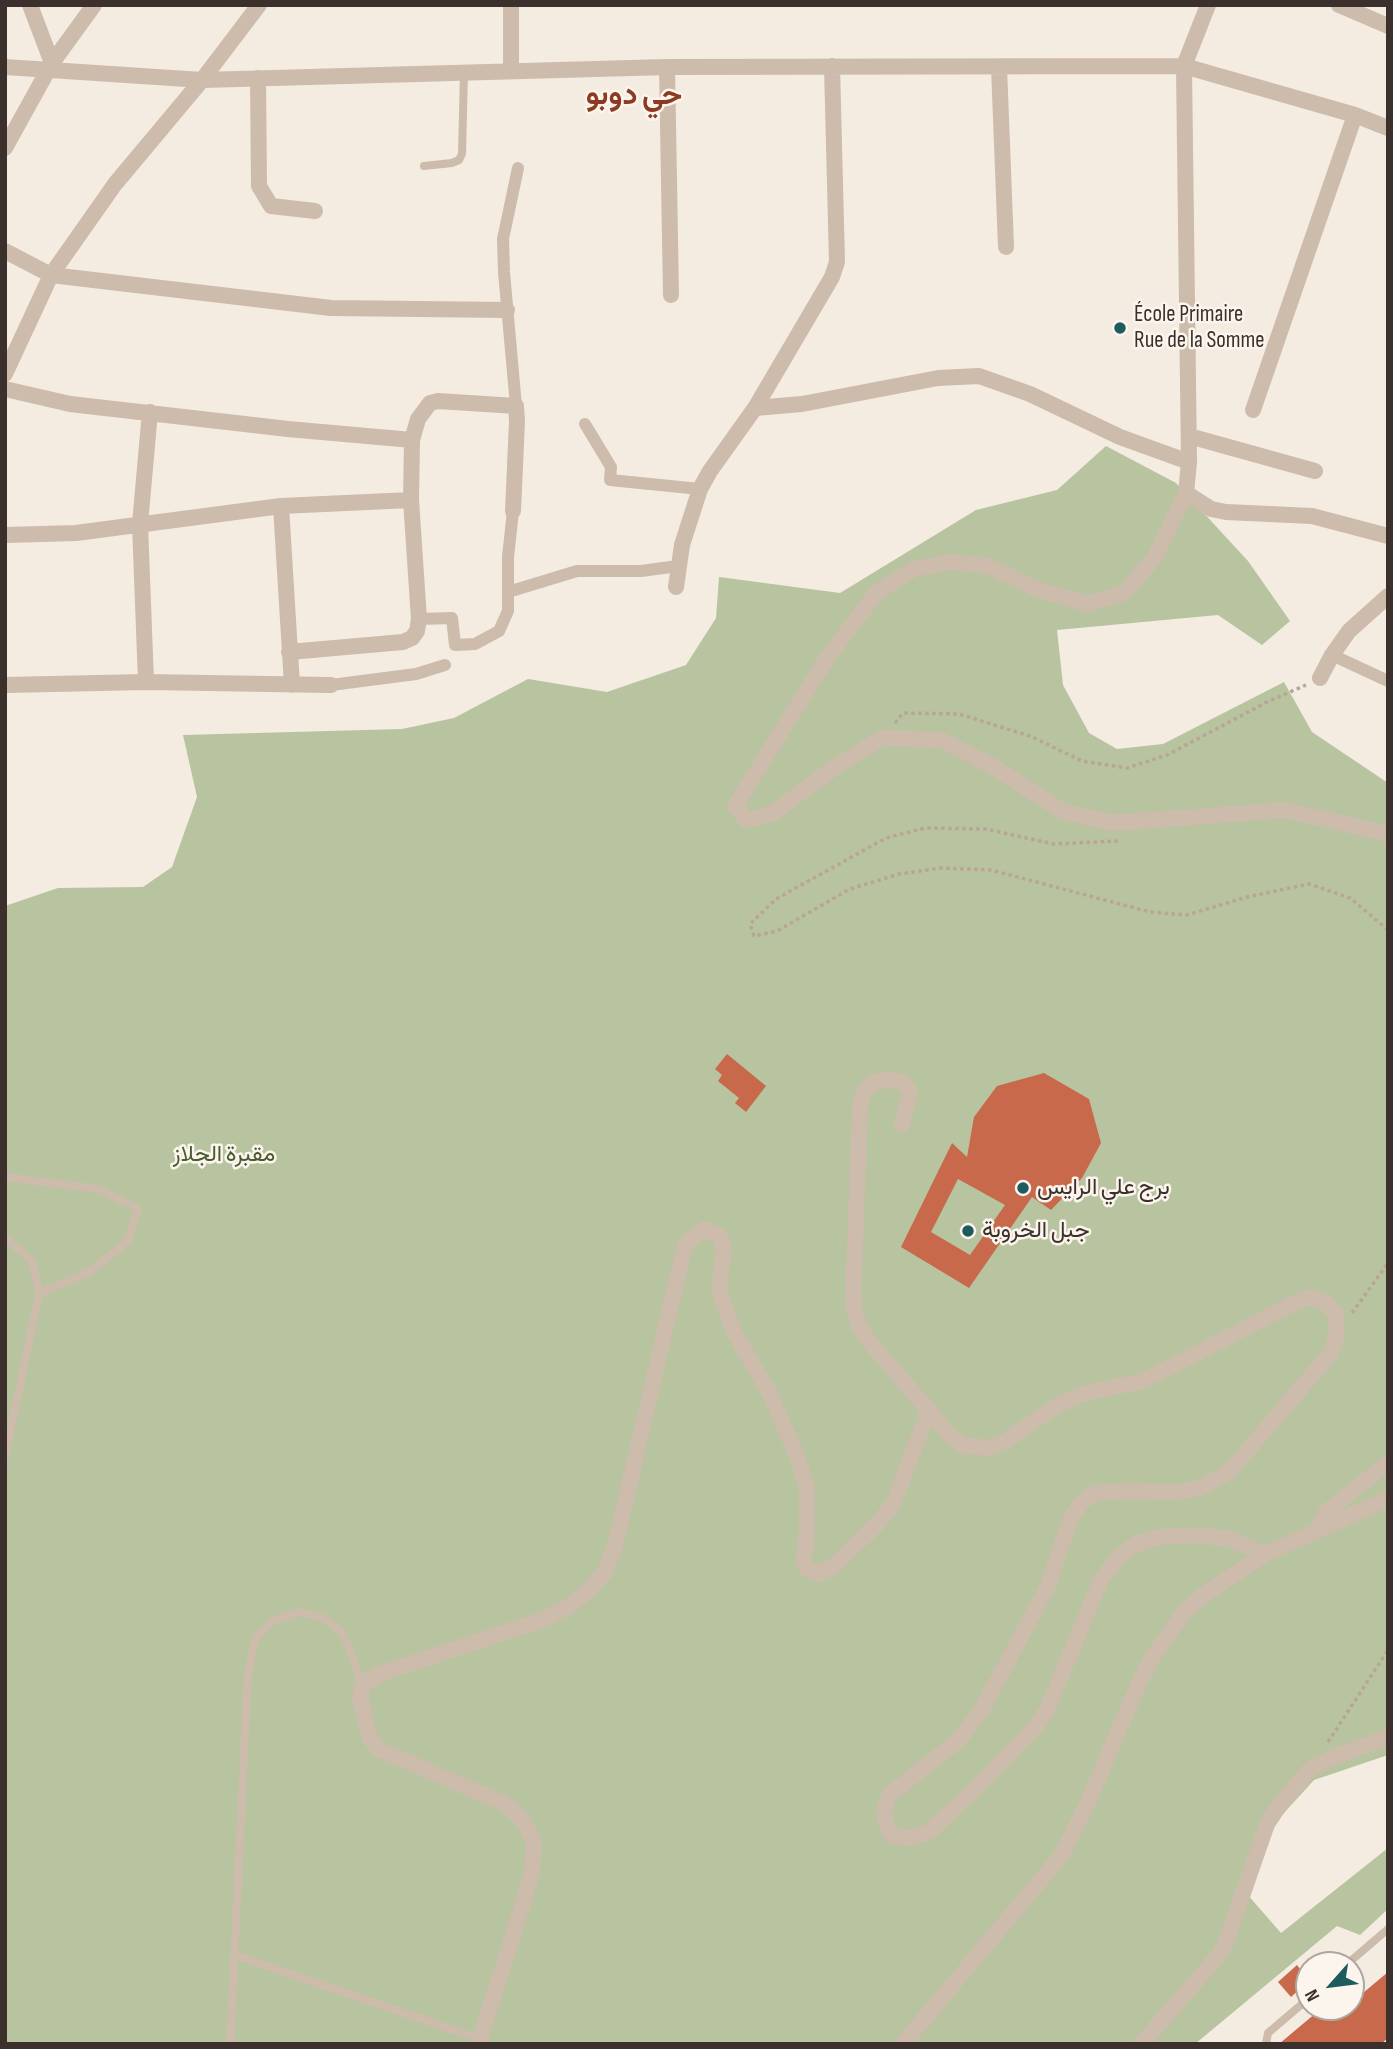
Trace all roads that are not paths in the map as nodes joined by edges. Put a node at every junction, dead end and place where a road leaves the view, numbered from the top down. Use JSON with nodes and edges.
{"nodes":[{"id":1,"x":30,"y":5,"type":"edge"},
{"id":2,"x":94,"y":5,"type":"edge"},
{"id":3,"x":259,"y":5,"type":"edge"},
{"id":4,"x":511,"y":5,"type":"edge"},
{"id":5,"x":1208,"y":5,"type":"edge"},
{"id":6,"x":1339,"y":5,"type":"edge"},
{"id":7,"x":1388,"y":26,"type":"edge"},
{"id":8,"x":832,"y":65,"type":"junction"},
{"id":9,"x":50,"y":66,"type":"junction"},
{"id":10,"x":1184,"y":66,"type":"junction"},
{"id":11,"x":5,"y":67,"type":"edge"},
{"id":12,"x":667,"y":67,"type":"junction"},
{"id":13,"x":999,"y":67,"type":"junction"},
{"id":14,"x":511,"y":70,"type":"junction"},
{"id":15,"x":464,"y":73,"type":"junction"},
{"id":16,"x":258,"y":78,"type":"junction"},
{"id":17,"x":202,"y":80,"type":"junction"},
{"id":18,"x":1354,"y":115,"type":"junction"},
{"id":19,"x":1388,"y":128,"type":"edge"},
{"id":20,"x":5,"y":148,"type":"edge"},
{"id":21,"x":424,"y":166,"type":"dead end"},
{"id":22,"x":518,"y":167,"type":"dead end"},
{"id":23,"x":315,"y":211,"type":"dead end"},
{"id":24,"x":1006,"y":247,"type":"dead end"},
{"id":25,"x":5,"y":251,"type":"edge"},
{"id":26,"x":51,"y":275,"type":"junction"},
{"id":27,"x":671,"y":295,"type":"dead end"},
{"id":28,"x":507,"y":310,"type":"junction"},
{"id":29,"x":5,"y":374,"type":"edge"},
{"id":30,"x":5,"y":389,"type":"edge"},
{"id":31,"x":516,"y":406,"type":"junction"},
{"id":32,"x":755,"y":408,"type":"junction"},
{"id":33,"x":1253,"y":410,"type":"dead end"},
{"id":34,"x":150,"y":412,"type":"junction"},
{"id":35,"x":585,"y":424,"type":"dead end"},
{"id":36,"x":1189,"y":436,"type":"junction"},
{"id":37,"x":412,"y":440,"type":"junction"},
{"id":38,"x":1189,"y":462,"type":"junction"},
{"id":39,"x":1315,"y":471,"type":"dead end"},
{"id":40,"x":700,"y":489,"type":"junction"},
{"id":41,"x":1185,"y":493,"type":"junction"},
{"id":42,"x":411,"y":500,"type":"junction"},
{"id":43,"x":281,"y":506,"type":"junction"},
{"id":44,"x":513,"y":512,"type":"joint"},
{"id":45,"x":141,"y":524,"type":"junction"},
{"id":46,"x":5,"y":535,"type":"edge"},
{"id":47,"x":1388,"y":536,"type":"edge"},
{"id":48,"x":678,"y":566,"type":"junction"},
{"id":49,"x":676,"y":587,"type":"dead end"},
{"id":50,"x":508,"y":592,"type":"junction"},
{"id":51,"x":1388,"y":596,"type":"edge"},
{"id":52,"x":419,"y":619,"type":"junction"},
{"id":53,"x":289,"y":652,"type":"junction"},
{"id":54,"x":1332,"y":655,"type":"junction"},
{"id":55,"x":444,"y":665,"type":"dead end"},
{"id":56,"x":1320,"y":678,"type":"road end"},
{"id":57,"x":1388,"y":681,"type":"edge"},
{"id":58,"x":146,"y":682,"type":"junction"},
{"id":59,"x":5,"y":685,"type":"edge"},
{"id":60,"x":292,"y":685,"type":"junction"},
{"id":61,"x":331,"y":685,"type":"joint"},
{"id":62,"x":1388,"y":836,"type":"edge"},
{"id":63,"x":902,"y":1124,"type":"dead end"},
{"id":64,"x":5,"y":1177,"type":"edge"},
{"id":65,"x":5,"y":1237,"type":"edge"},
{"id":66,"x":39,"y":1293,"type":"junction"},
{"id":67,"x":929,"y":1410,"type":"junction"},
{"id":68,"x":5,"y":1458,"type":"edge"},
{"id":69,"x":1388,"y":1463,"type":"edge"},
{"id":70,"x":1388,"y":1499,"type":"edge"},
{"id":71,"x":1317,"y":1531,"type":"junction"},
{"id":72,"x":1265,"y":1553,"type":"junction"},
{"id":73,"x":362,"y":1687,"type":"junction"},
{"id":74,"x":1388,"y":1737,"type":"edge"},
{"id":75,"x":1388,"y":1929,"type":"edge"},
{"id":76,"x":1362,"y":1951,"type":"edge"},
{"id":77,"x":235,"y":1955,"type":"junction"},
{"id":78,"x":1295,"y":2010,"type":"edge"},
{"id":79,"x":481,"y":2041,"type":"edge"},
{"id":80,"x":230,"y":2044,"type":"edge"},
{"id":81,"x":903,"y":2044,"type":"edge"},
{"id":82,"x":1141,"y":2044,"type":"edge"},
{"id":83,"x":1266,"y":2044,"type":"edge"}],
"edges":[{"from":1,"to":9,"type":"street"},
{"from":2,"to":9,"type":"street"},
{"from":3,"to":17,"type":"street"},
{"from":4,"to":14,"type":"street"},
{"from":5,"to":10,"type":"street"},
{"from":6,"to":7,"type":"street"},
{"from":8,"to":12,"type":"street"},
{"from":8,"to":13,"type":"street"},
{"from":8,"to":32,"type":"street"},
{"from":9,"to":11,"type":"street"},
{"from":9,"to":17,"type":"street"},
{"from":9,"to":20,"type":"street"},
{"from":10,"to":13,"type":"street"},
{"from":10,"to":18,"type":"street"},
{"from":10,"to":36,"type":"street"},
{"from":12,"to":14,"type":"street"},
{"from":12,"to":27,"type":"street"},
{"from":13,"to":24,"type":"street"},
{"from":14,"to":15,"type":"street"},
{"from":15,"to":16,"type":"street"},
{"from":15,"to":21,"type":"lane"},
{"from":16,"to":17,"type":"street"},
{"from":16,"to":23,"type":"street"},
{"from":17,"to":26,"type":"street"},
{"from":18,"to":19,"type":"street"},
{"from":18,"to":33,"type":"street"},
{"from":22,"to":28,"type":"street"},
{"from":25,"to":26,"type":"street"},
{"from":26,"to":28,"type":"street"},
{"from":26,"to":29,"type":"street"},
{"from":28,"to":31,"type":"street"},
{"from":30,"to":34,"type":"street"},
{"from":31,"to":37,"type":"street"},
{"from":31,"to":44,"type":"street"},
{"from":32,"to":38,"type":"street"},
{"from":32,"to":40,"type":"street"},
{"from":34,"to":37,"type":"street"},
{"from":34,"to":45,"type":"street"},
{"from":35,"to":40,"type":"street"},
{"from":36,"to":38,"type":"street"},
{"from":36,"to":39,"type":"street"},
{"from":37,"to":42,"type":"street"},
{"from":38,"to":41,"type":"street"},
{"from":40,"to":48,"type":"street"},
{"from":41,"to":47,"type":"street"},
{"from":41,"to":62,"type":"street"},
{"from":42,"to":43,"type":"street"},
{"from":42,"to":52,"type":"street"},
{"from":43,"to":45,"type":"street"},
{"from":43,"to":53,"type":"street"},
{"from":44,"to":50,"type":"street"},
{"from":45,"to":46,"type":"street"},
{"from":45,"to":58,"type":"street"},
{"from":48,"to":49,"type":"street"},
{"from":48,"to":50,"type":"street"},
{"from":50,"to":52,"type":"street"},
{"from":51,"to":54,"type":"street"},
{"from":52,"to":53,"type":"street"},
{"from":53,"to":60,"type":"street"},
{"from":54,"to":56,"type":"street"},
{"from":54,"to":57,"type":"street"},
{"from":55,"to":61,"type":"street"},
{"from":58,"to":59,"type":"street"},
{"from":58,"to":60,"type":"street"},
{"from":60,"to":61,"type":"street"},
{"from":63,"to":67,"type":"street"},
{"from":64,"to":66,"type":"lane"},
{"from":65,"to":66,"type":"lane"},
{"from":66,"to":68,"type":"lane"},
{"from":67,"to":72,"type":"street"},
{"from":67,"to":73,"type":"street"},
{"from":69,"to":71,"type":"street"},
{"from":70,"to":71,"type":"street"},
{"from":71,"to":72,"type":"street"},
{"from":72,"to":81,"type":"street"},
{"from":73,"to":77,"type":"lane"},
{"from":73,"to":79,"type":"street"},
{"from":74,"to":82,"type":"street"},
{"from":75,"to":76,"type":"lane"},
{"from":77,"to":79,"type":"lane"},
{"from":77,"to":80,"type":"lane"},
{"from":78,"to":83,"type":"lane"}]}
